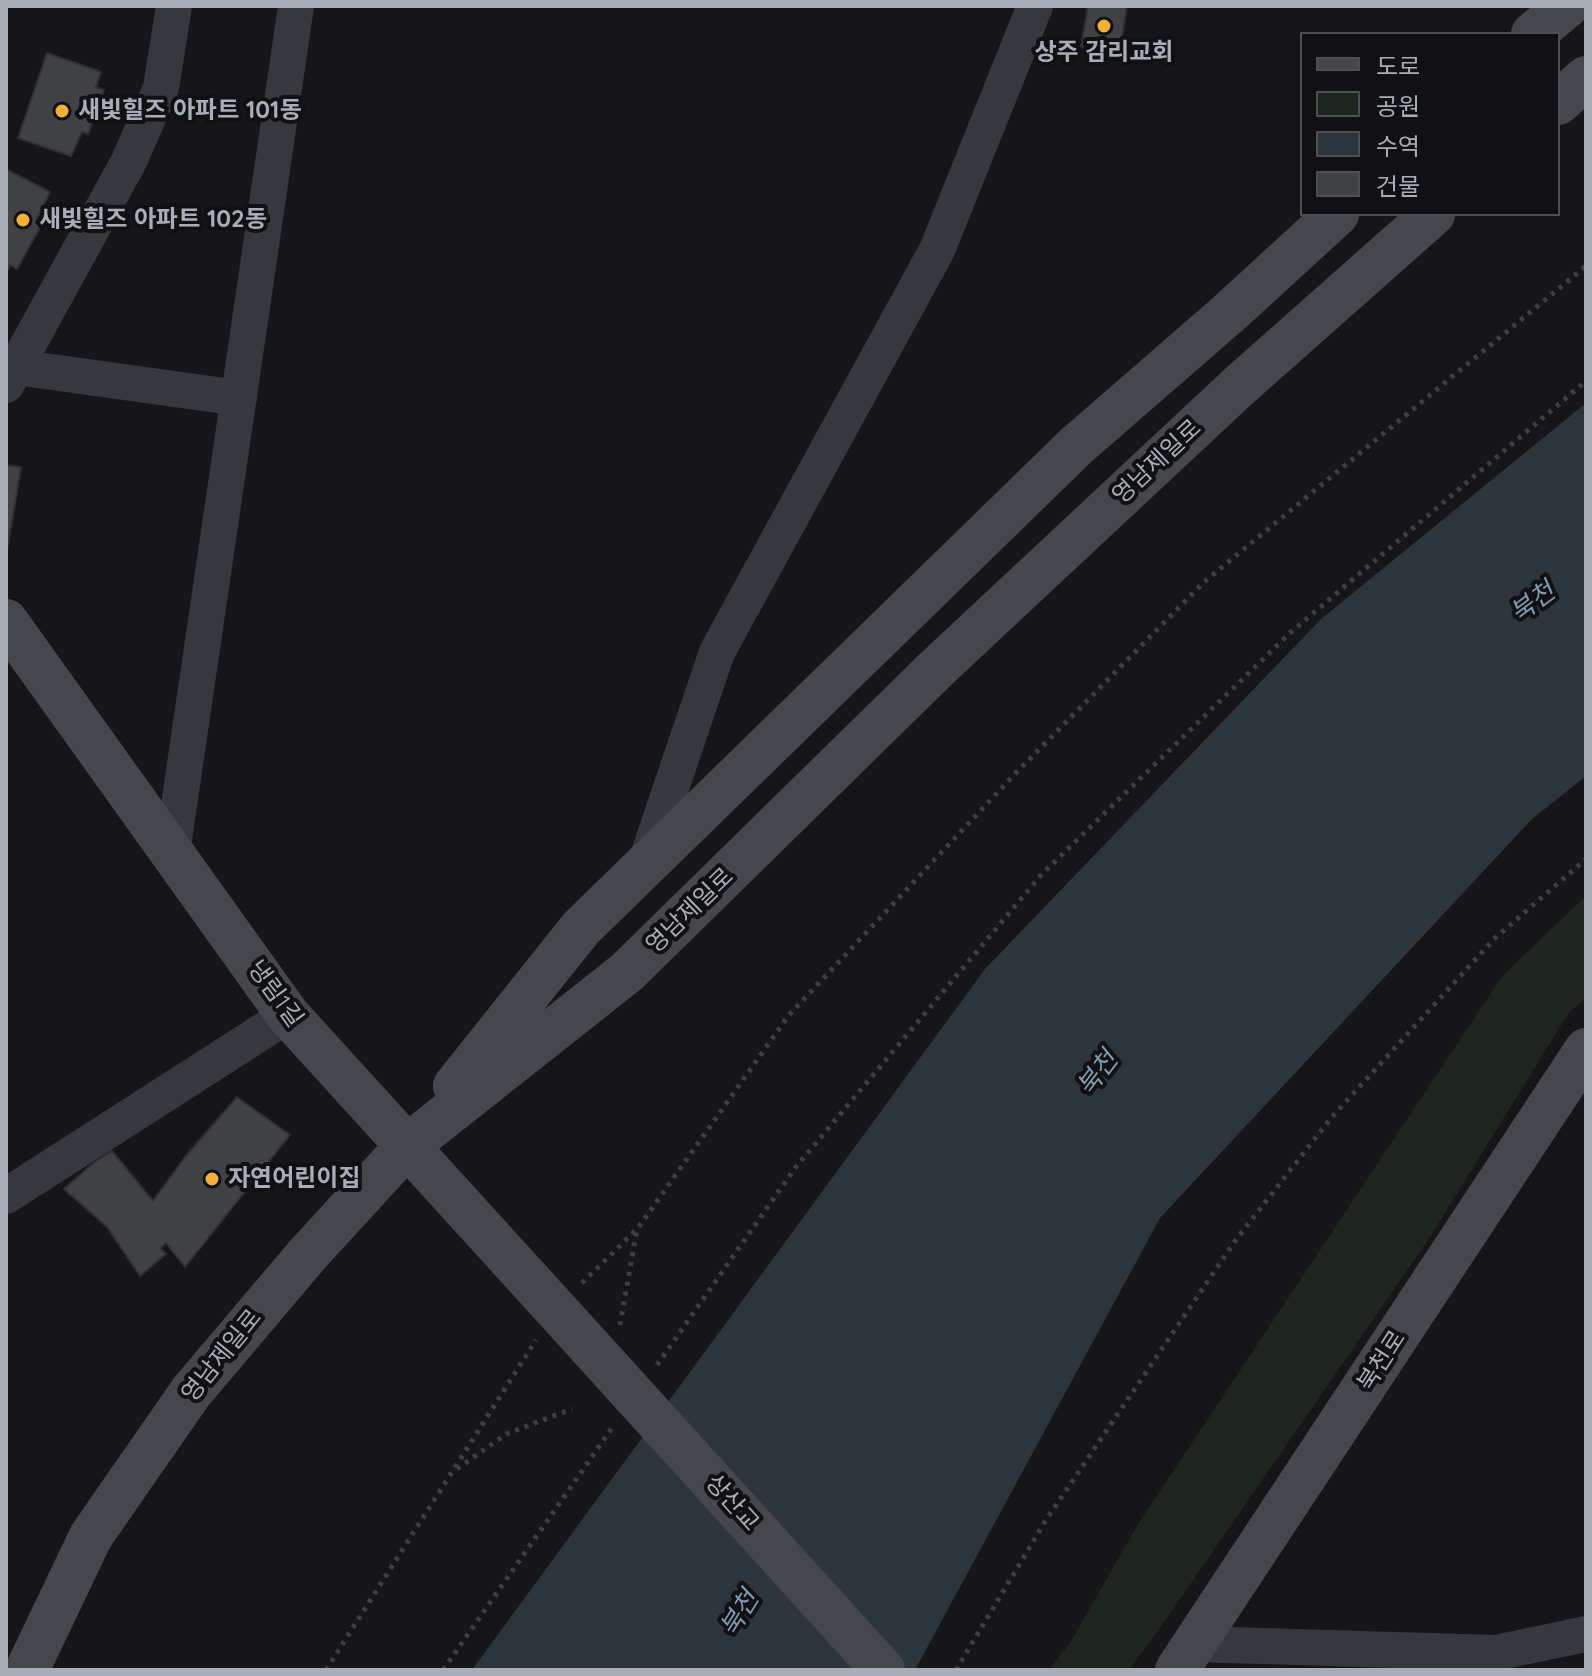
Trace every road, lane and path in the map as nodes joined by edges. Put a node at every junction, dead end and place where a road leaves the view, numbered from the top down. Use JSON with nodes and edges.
{"nodes":[{"id":1,"x":174,"y":6,"type":"edge"},
{"id":2,"x":296,"y":6,"type":"edge"},
{"id":3,"x":1035,"y":6,"type":"edge"},
{"id":4,"x":1567,"y":6,"type":"edge"},
{"id":5,"x":1535,"y":32,"type":"edge"},
{"id":6,"x":1586,"y":78,"type":"edge"},
{"id":7,"x":1560,"y":101,"type":"edge"},
{"id":8,"x":1335,"y":216,"type":"edge"},
{"id":9,"x":1431,"y":216,"type":"edge"},
{"id":10,"x":1586,"y":266,"type":"edge"},
{"id":11,"x":11,"y":376,"type":"edge"},
{"id":12,"x":1586,"y":381,"type":"edge"},
{"id":13,"x":239,"y":398,"type":"junction"},
{"id":14,"x":6,"y":621,"type":"edge"},
{"id":15,"x":172,"y":853,"type":"junction"},
{"id":16,"x":1586,"y":859,"type":"edge"},
{"id":17,"x":644,"y":867,"type":"junction"},
{"id":18,"x":288,"y":1015,"type":"junction"},
{"id":19,"x":1586,"y":1050,"type":"edge"},
{"id":20,"x":406,"y":1147,"type":"junction"},
{"id":21,"x":6,"y":1196,"type":"edge"},
{"id":22,"x":638,"y":1228,"type":"junction"},
{"id":23,"x":585,"y":1328,"type":"junction"},
{"id":24,"x":652,"y":1372,"type":"dead end"},
{"id":25,"x":572,"y":1409,"type":"dead end"},
{"id":26,"x":617,"y":1421,"type":"dead end"},
{"id":27,"x":453,"y":1472,"type":"junction"},
{"id":28,"x":1586,"y":1634,"type":"edge"},
{"id":29,"x":1186,"y":1657,"type":"edge"},
{"id":30,"x":27,"y":1670,"type":"edge"},
{"id":31,"x":326,"y":1670,"type":"edge"},
{"id":32,"x":443,"y":1670,"type":"edge"},
{"id":33,"x":883,"y":1670,"type":"edge"},
{"id":34,"x":956,"y":1670,"type":"edge"}],
"edges":[{"from":1,"to":11,"type":"street"},
{"from":2,"to":13,"type":"street"},
{"from":3,"to":17,"type":"street"},
{"from":4,"to":5,"type":"street"},
{"from":6,"to":7,"type":"street"},
{"from":8,"to":17,"type":"street"},
{"from":9,"to":20,"type":"street","name":"영남제일로"},
{"from":10,"to":22,"type":"path"},
{"from":11,"to":13,"type":"street"},
{"from":12,"to":24,"type":"path"},
{"from":13,"to":15,"type":"street"},
{"from":14,"to":15,"type":"street","name":"냉림1길"},
{"from":15,"to":18,"type":"street","name":"냉림1길"},
{"from":16,"to":34,"type":"path"},
{"from":17,"to":20,"type":"street"},
{"from":18,"to":20,"type":"street","name":"냉림1길"},
{"from":18,"to":21,"type":"street"},
{"from":19,"to":29,"type":"street","name":"북천로"},
{"from":20,"to":23,"type":"street","name":"냉림1길"},
{"from":20,"to":30,"type":"street","name":"영남제일로"},
{"from":22,"to":23,"type":"path"},
{"from":22,"to":23,"type":"path"},
{"from":23,"to":27,"type":"path"},
{"from":23,"to":33,"type":"street","name":"상산교","bridge":true},
{"from":25,"to":27,"type":"path"},
{"from":26,"to":32,"type":"path"},
{"from":27,"to":31,"type":"path"},
{"from":28,"to":29,"type":"street"}]}
